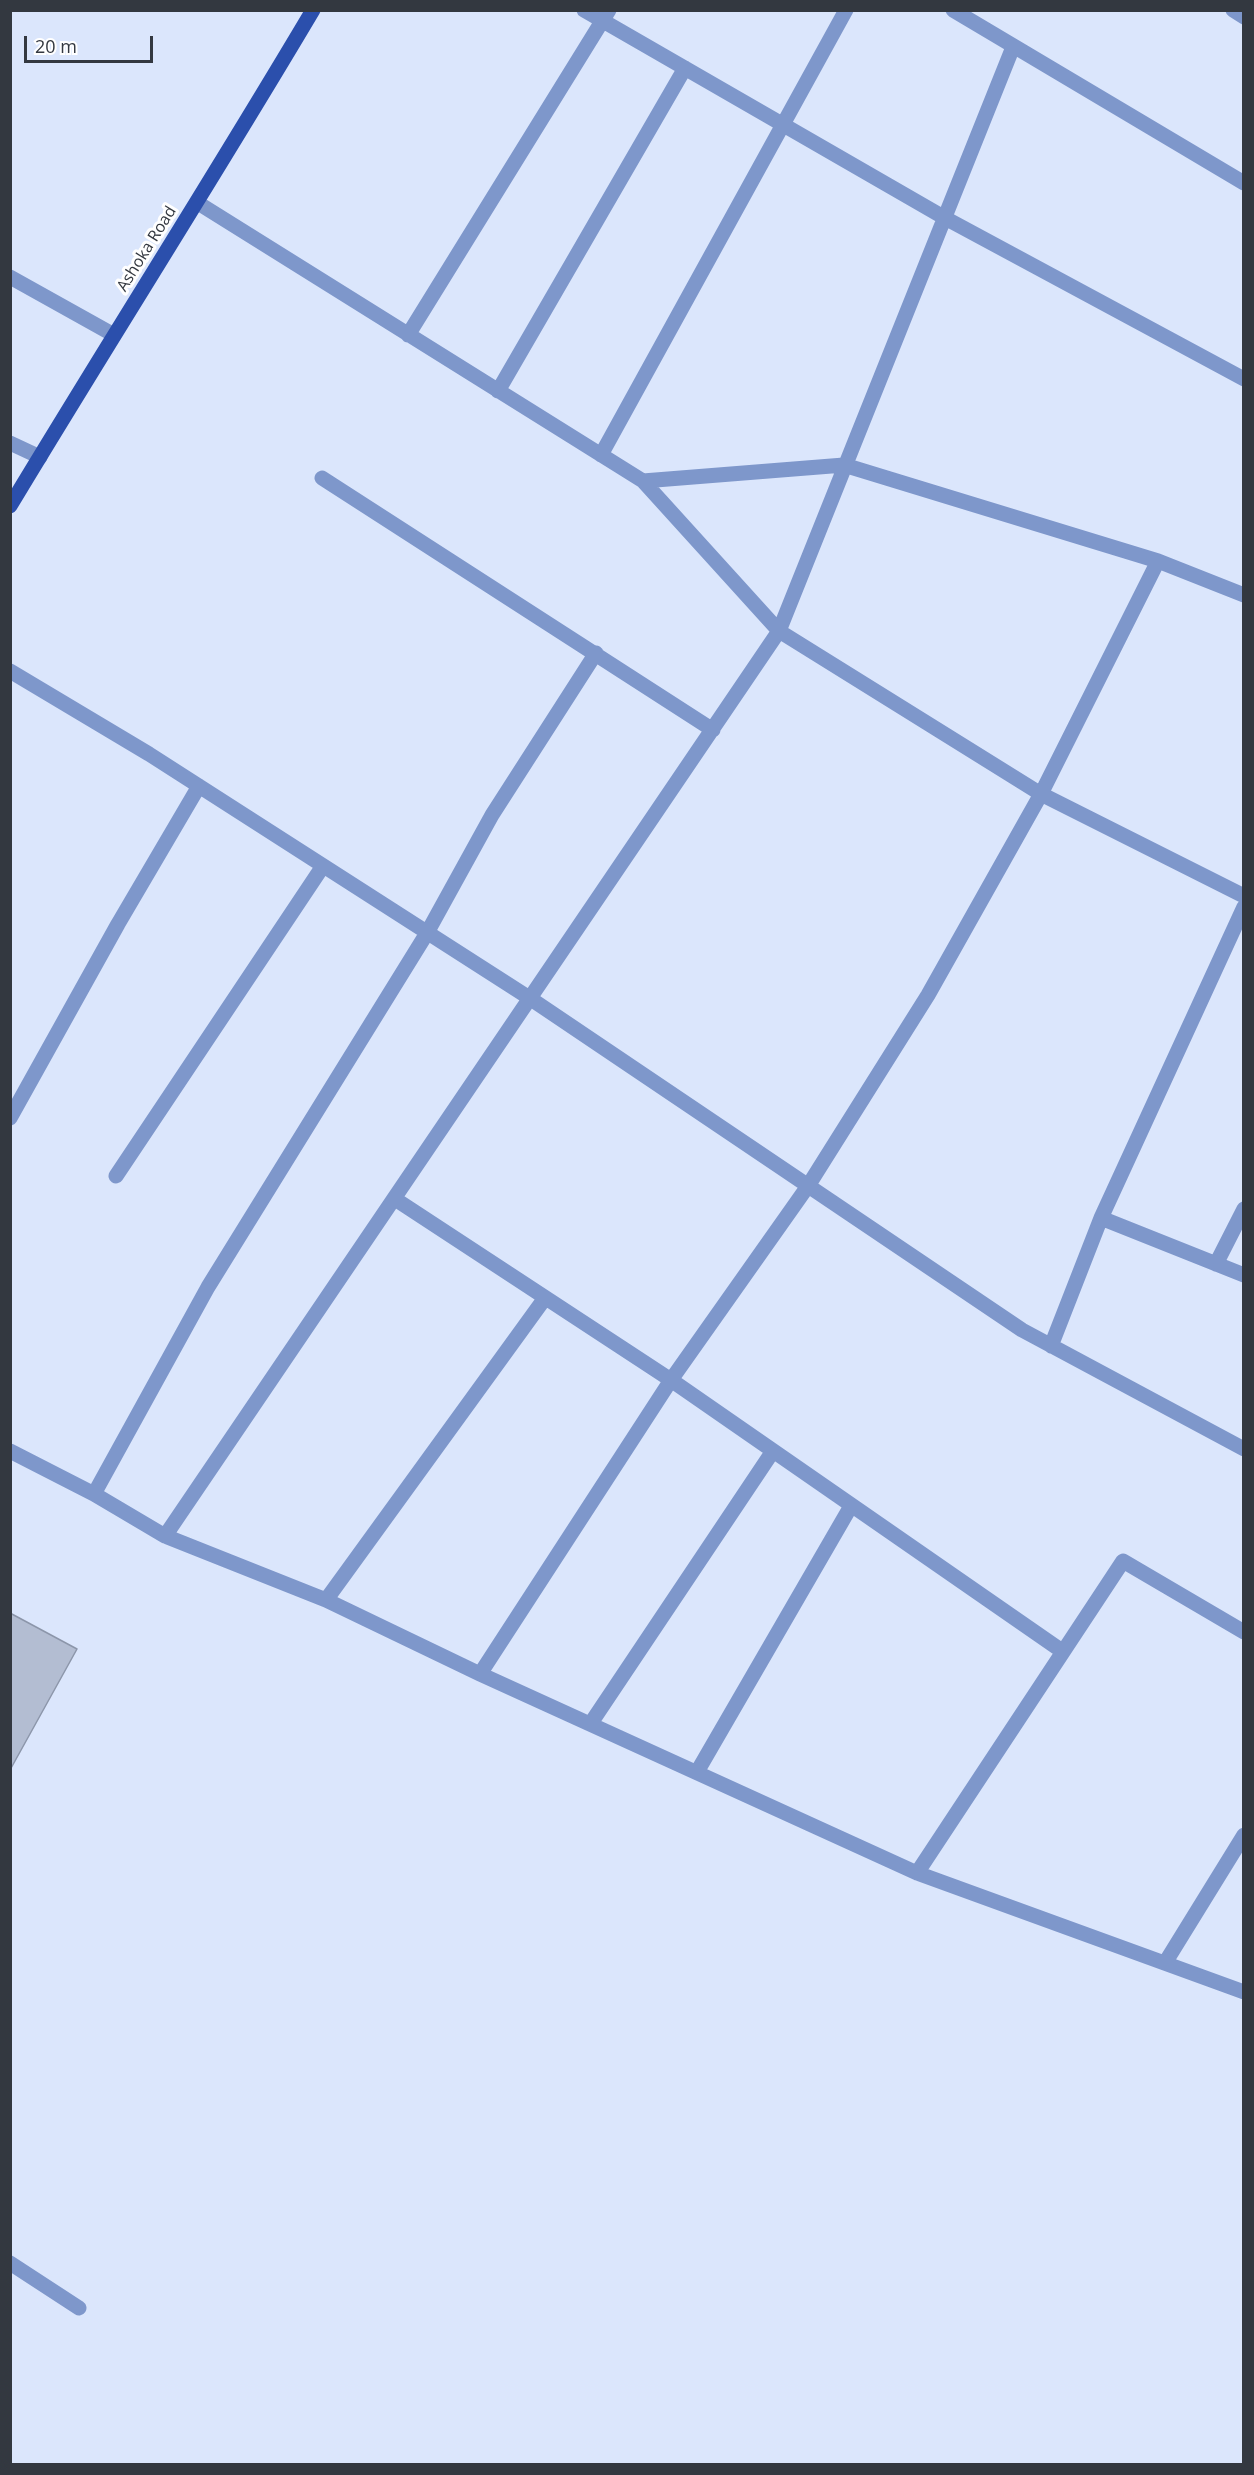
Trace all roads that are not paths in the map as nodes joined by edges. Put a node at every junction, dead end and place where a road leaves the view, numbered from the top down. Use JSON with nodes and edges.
{"nodes":[{"id":1,"x":313,"y":10,"type":"edge"},
{"id":2,"x":584,"y":10,"type":"edge"},
{"id":3,"x":846,"y":10,"type":"edge"},
{"id":4,"x":952,"y":10,"type":"edge"},
{"id":5,"x":1233,"y":10,"type":"edge"},
{"id":6,"x":606,"y":16,"type":"edge"},
{"id":7,"x":1244,"y":17,"type":"edge"},
{"id":8,"x":1013,"y":47,"type":"junction"},
{"id":9,"x":685,"y":68,"type":"junction"},
{"id":10,"x":784,"y":125,"type":"junction"},
{"id":11,"x":1244,"y":183,"type":"edge"},
{"id":12,"x":198,"y":203,"type":"junction"},
{"id":13,"x":945,"y":218,"type":"junction"},
{"id":14,"x":10,"y":277,"type":"edge"},
{"id":15,"x":408,"y":335,"type":"junction"},
{"id":16,"x":114,"y":336,"type":"junction"},
{"id":17,"x":1244,"y":379,"type":"edge"},
{"id":18,"x":498,"y":391,"type":"junction"},
{"id":19,"x":10,"y":443,"type":"edge"},
{"id":20,"x":601,"y":455,"type":"junction"},
{"id":21,"x":40,"y":458,"type":"junction"},
{"id":22,"x":844,"y":465,"type":"junction"},
{"id":23,"x":322,"y":478,"type":"dead end"},
{"id":24,"x":643,"y":481,"type":"junction"},
{"id":25,"x":10,"y":506,"type":"edge"},
{"id":26,"x":1158,"y":561,"type":"junction"},
{"id":27,"x":1244,"y":595,"type":"edge"},
{"id":28,"x":779,"y":632,"type":"junction"},
{"id":29,"x":596,"y":653,"type":"junction"},
{"id":30,"x":10,"y":671,"type":"edge"},
{"id":31,"x":713,"y":730,"type":"junction"},
{"id":32,"x":199,"y":786,"type":"junction"},
{"id":33,"x":1041,"y":794,"type":"junction"},
{"id":34,"x":323,"y":866,"type":"junction"},
{"id":35,"x":1244,"y":896,"type":"edge"},
{"id":36,"x":1244,"y":907,"type":"edge"},
{"id":37,"x":427,"y":933,"type":"junction"},
{"id":38,"x":531,"y":999,"type":"junction"},
{"id":39,"x":10,"y":1118,"type":"edge"},
{"id":40,"x":116,"y":1176,"type":"dead end"},
{"id":41,"x":807,"y":1186,"type":"junction"},
{"id":42,"x":395,"y":1199,"type":"junction"},
{"id":43,"x":1244,"y":1209,"type":"edge"},
{"id":44,"x":1101,"y":1218,"type":"junction"},
{"id":45,"x":1216,"y":1264,"type":"junction"},
{"id":46,"x":1244,"y":1275,"type":"edge"},
{"id":47,"x":545,"y":1298,"type":"junction"},
{"id":48,"x":1051,"y":1346,"type":"junction"},
{"id":49,"x":671,"y":1380,"type":"junction"},
{"id":50,"x":1244,"y":1449,"type":"edge"},
{"id":51,"x":10,"y":1451,"type":"edge"},
{"id":52,"x":773,"y":1451,"type":"junction"},
{"id":53,"x":94,"y":1494,"type":"junction"},
{"id":54,"x":851,"y":1506,"type":"junction"},
{"id":55,"x":165,"y":1536,"type":"junction"},
{"id":56,"x":326,"y":1600,"type":"junction"},
{"id":57,"x":1244,"y":1632,"type":"edge"},
{"id":58,"x":1062,"y":1651,"type":"junction"},
{"id":59,"x":480,"y":1674,"type":"junction"},
{"id":60,"x":591,"y":1723,"type":"junction"},
{"id":61,"x":697,"y":1772,"type":"junction"},
{"id":62,"x":1244,"y":1835,"type":"edge"},
{"id":63,"x":917,"y":1873,"type":"junction"},
{"id":64,"x":1165,"y":1963,"type":"junction"},
{"id":65,"x":1244,"y":1992,"type":"edge"},
{"id":66,"x":10,"y":2263,"type":"edge"},
{"id":67,"x":79,"y":2308,"type":"dead end"}],
"edges":[{"from":1,"to":12,"type":"main road","name":"Ashoka Road"},
{"from":2,"to":6,"type":"street"},
{"from":3,"to":10,"type":"street"},
{"from":4,"to":8,"type":"street"},
{"from":5,"to":7,"type":"street"},
{"from":6,"to":9,"type":"street"},
{"from":6,"to":15,"type":"street"},
{"from":8,"to":11,"type":"street"},
{"from":8,"to":13,"type":"street"},
{"from":9,"to":10,"type":"street"},
{"from":9,"to":18,"type":"street"},
{"from":10,"to":13,"type":"street"},
{"from":10,"to":20,"type":"street"},
{"from":12,"to":15,"type":"street"},
{"from":12,"to":16,"type":"main road","name":"Ashoka Road"},
{"from":13,"to":17,"type":"street"},
{"from":13,"to":22,"type":"street"},
{"from":14,"to":16,"type":"street"},
{"from":15,"to":18,"type":"street"},
{"from":16,"to":21,"type":"main road","name":"Ashoka Road"},
{"from":18,"to":20,"type":"street"},
{"from":19,"to":21,"type":"street"},
{"from":20,"to":24,"type":"street"},
{"from":21,"to":25,"type":"main road","name":"Ashoka Road"},
{"from":22,"to":24,"type":"street"},
{"from":22,"to":26,"type":"street"},
{"from":22,"to":28,"type":"street"},
{"from":23,"to":29,"type":"street"},
{"from":24,"to":28,"type":"street"},
{"from":26,"to":27,"type":"street"},
{"from":26,"to":33,"type":"street"},
{"from":28,"to":31,"type":"street"},
{"from":28,"to":33,"type":"street"},
{"from":29,"to":31,"type":"street"},
{"from":29,"to":37,"type":"street"},
{"from":30,"to":32,"type":"street"},
{"from":31,"to":38,"type":"street"},
{"from":32,"to":34,"type":"street"},
{"from":32,"to":39,"type":"street"},
{"from":33,"to":35,"type":"street"},
{"from":33,"to":41,"type":"street"},
{"from":34,"to":37,"type":"street"},
{"from":34,"to":40,"type":"street"},
{"from":36,"to":44,"type":"street"},
{"from":37,"to":38,"type":"street"},
{"from":37,"to":53,"type":"street"},
{"from":38,"to":41,"type":"street"},
{"from":38,"to":42,"type":"street"},
{"from":41,"to":48,"type":"street"},
{"from":41,"to":49,"type":"street"},
{"from":42,"to":47,"type":"street"},
{"from":42,"to":55,"type":"street"},
{"from":43,"to":45,"type":"street"},
{"from":44,"to":45,"type":"street"},
{"from":44,"to":48,"type":"street"},
{"from":45,"to":46,"type":"street"},
{"from":47,"to":49,"type":"street"},
{"from":47,"to":56,"type":"street"},
{"from":48,"to":50,"type":"street"},
{"from":49,"to":52,"type":"street"},
{"from":49,"to":59,"type":"street"},
{"from":51,"to":53,"type":"street"},
{"from":52,"to":54,"type":"street"},
{"from":52,"to":60,"type":"street"},
{"from":53,"to":55,"type":"street"},
{"from":54,"to":58,"type":"street"},
{"from":54,"to":61,"type":"street"},
{"from":55,"to":56,"type":"street"},
{"from":56,"to":59,"type":"street"},
{"from":57,"to":58,"type":"street"},
{"from":58,"to":63,"type":"street"},
{"from":59,"to":60,"type":"street"},
{"from":60,"to":61,"type":"street"},
{"from":61,"to":63,"type":"street"},
{"from":62,"to":64,"type":"street"},
{"from":63,"to":64,"type":"street"},
{"from":64,"to":65,"type":"street"},
{"from":66,"to":67,"type":"street"}]}
